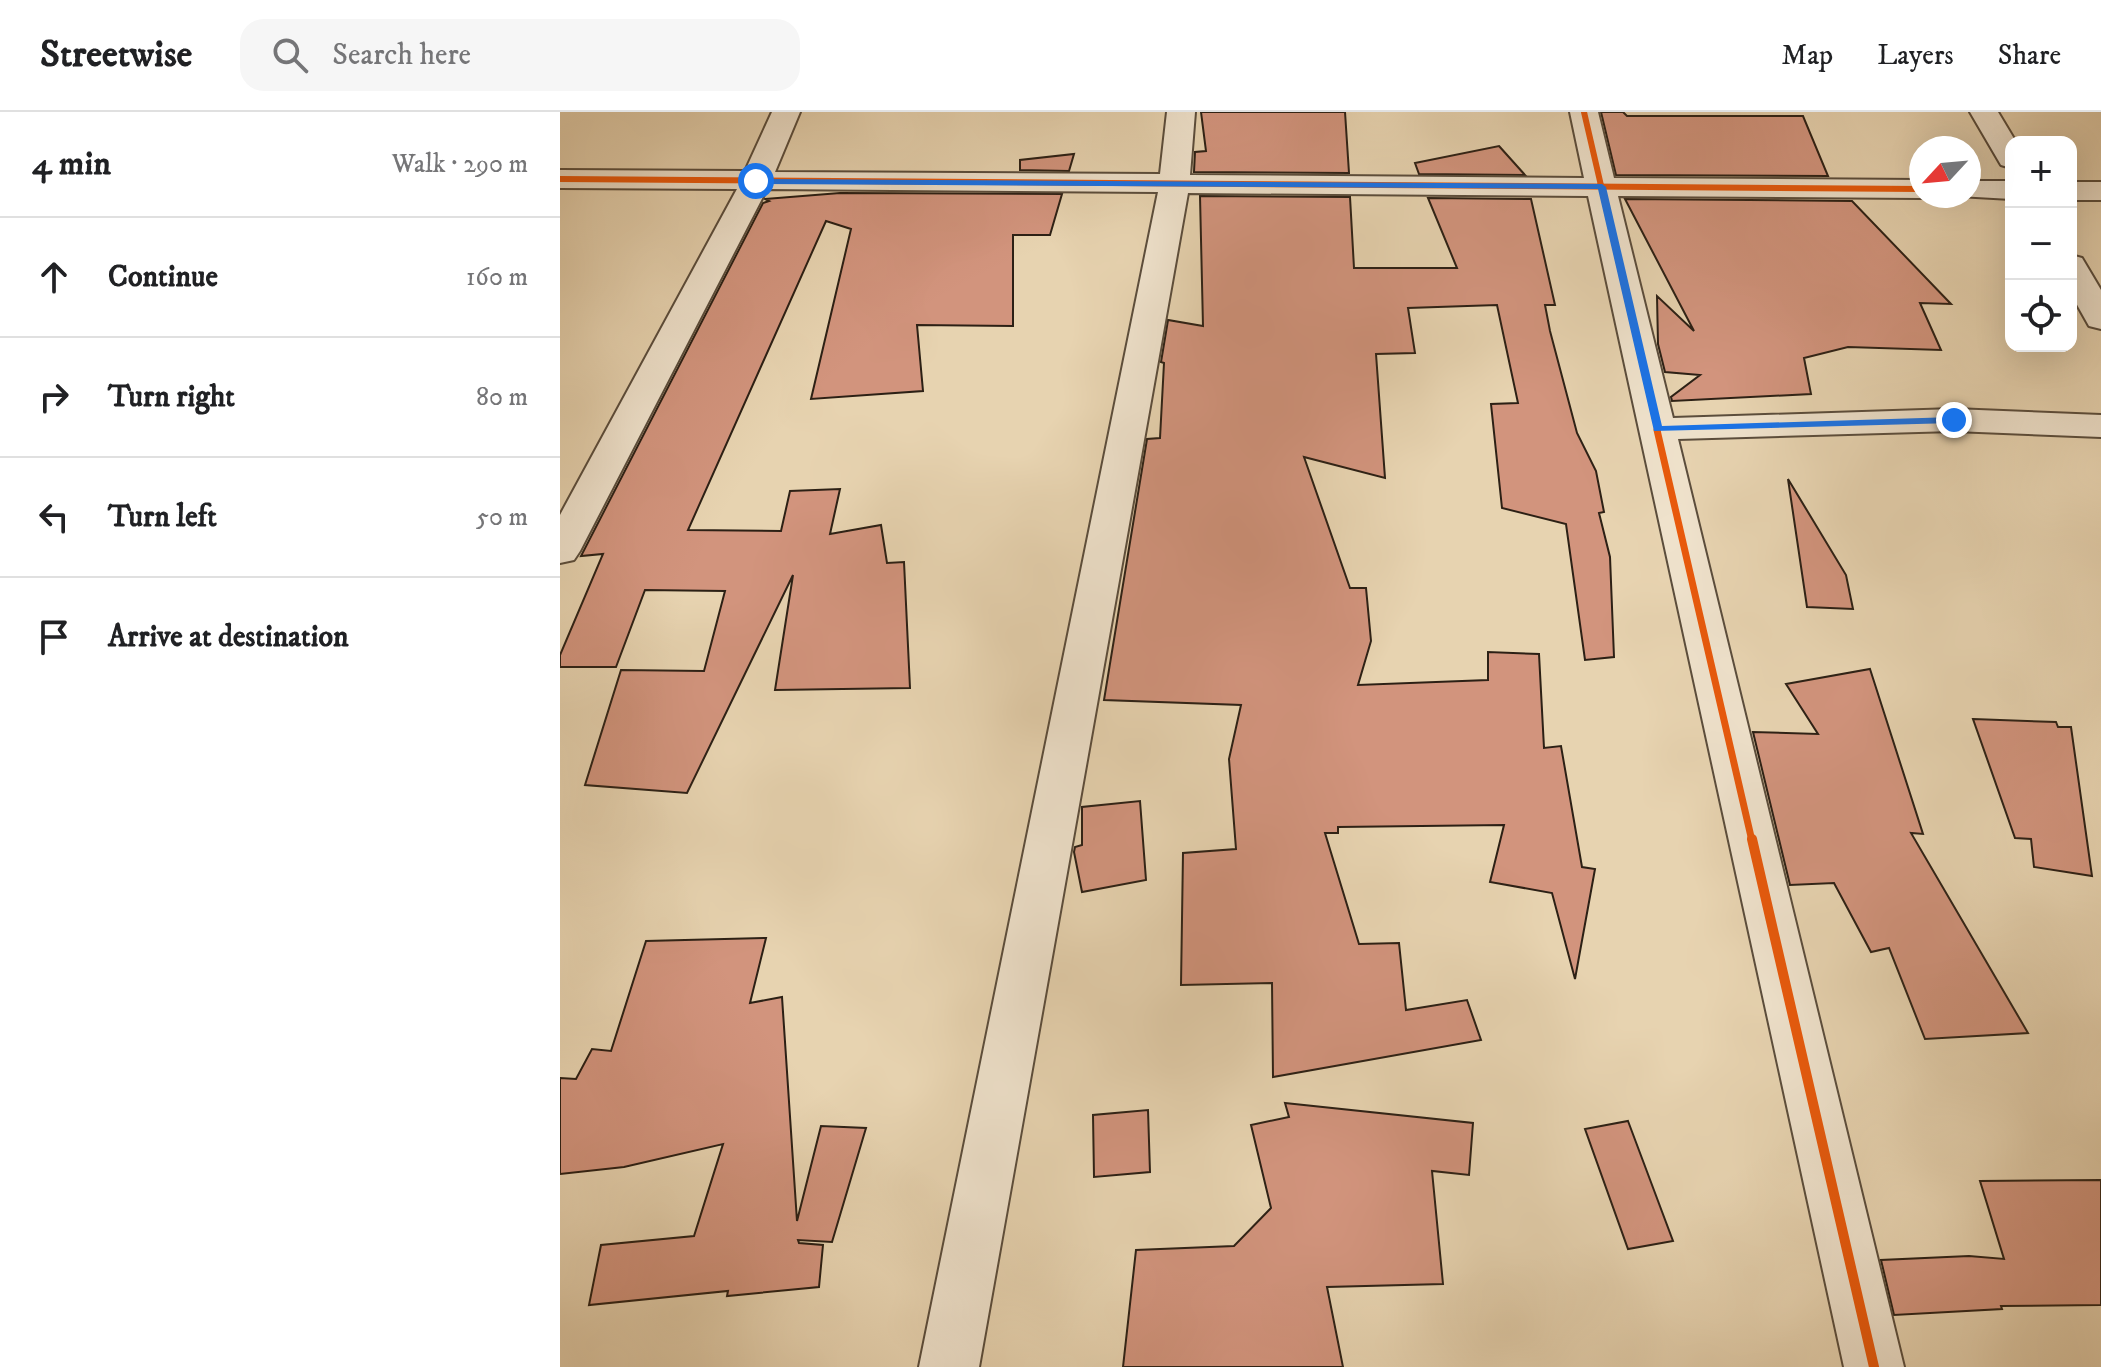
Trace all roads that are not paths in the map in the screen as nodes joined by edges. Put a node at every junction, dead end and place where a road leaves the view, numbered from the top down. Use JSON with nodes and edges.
{"nodes":[{"id":1,"x":786,"y":112,"type":"edge"},
{"id":2,"x":1181,"y":112,"type":"edge"},
{"id":3,"x":1584,"y":112,"type":"edge"},
{"id":4,"x":1984,"y":112,"type":"edge"},
{"id":5,"x":2005,"y":149,"type":"edge"},
{"id":6,"x":560,"y":179,"type":"edge"},
{"id":7,"x":756,"y":181,"type":"junction"},
{"id":8,"x":1174,"y":185,"type":"junction"},
{"id":9,"x":1602,"y":187,"type":"junction"},
{"id":10,"x":1909,"y":189,"type":"edge"},
{"id":11,"x":1981,"y":190,"type":"edge"},
{"id":12,"x":2005,"y":190,"type":"edge"},
{"id":13,"x":2077,"y":191,"type":"edge"},
{"id":14,"x":2101,"y":191,"type":"edge"},
{"id":15,"x":2077,"y":276,"type":"edge"},
{"id":16,"x":2101,"y":319,"type":"edge"},
{"id":17,"x":2101,"y":426,"type":"edge"},
{"id":18,"x":1658,"y":429,"type":"junction"},
{"id":19,"x":560,"y":551,"type":"edge"},
{"id":20,"x":949,"y":1367,"type":"edge"},
{"id":21,"x":1874,"y":1367,"type":"edge"}],
"edges":[{"from":1,"to":7,"type":"street"},
{"from":2,"to":8,"type":"street"},
{"from":3,"to":9,"type":"street"},
{"from":4,"to":5,"type":"street"},
{"from":6,"to":7,"type":"street"},
{"from":7,"to":8,"type":"street"},
{"from":7,"to":19,"type":"street"},
{"from":8,"to":9,"type":"street"},
{"from":8,"to":20,"type":"street"},
{"from":9,"to":10,"type":"street"},
{"from":9,"to":18,"type":"street"},
{"from":11,"to":12,"type":"street"},
{"from":13,"to":14,"type":"street"},
{"from":15,"to":16,"type":"street"},
{"from":17,"to":18,"type":"street"},
{"from":18,"to":21,"type":"street"}]}
